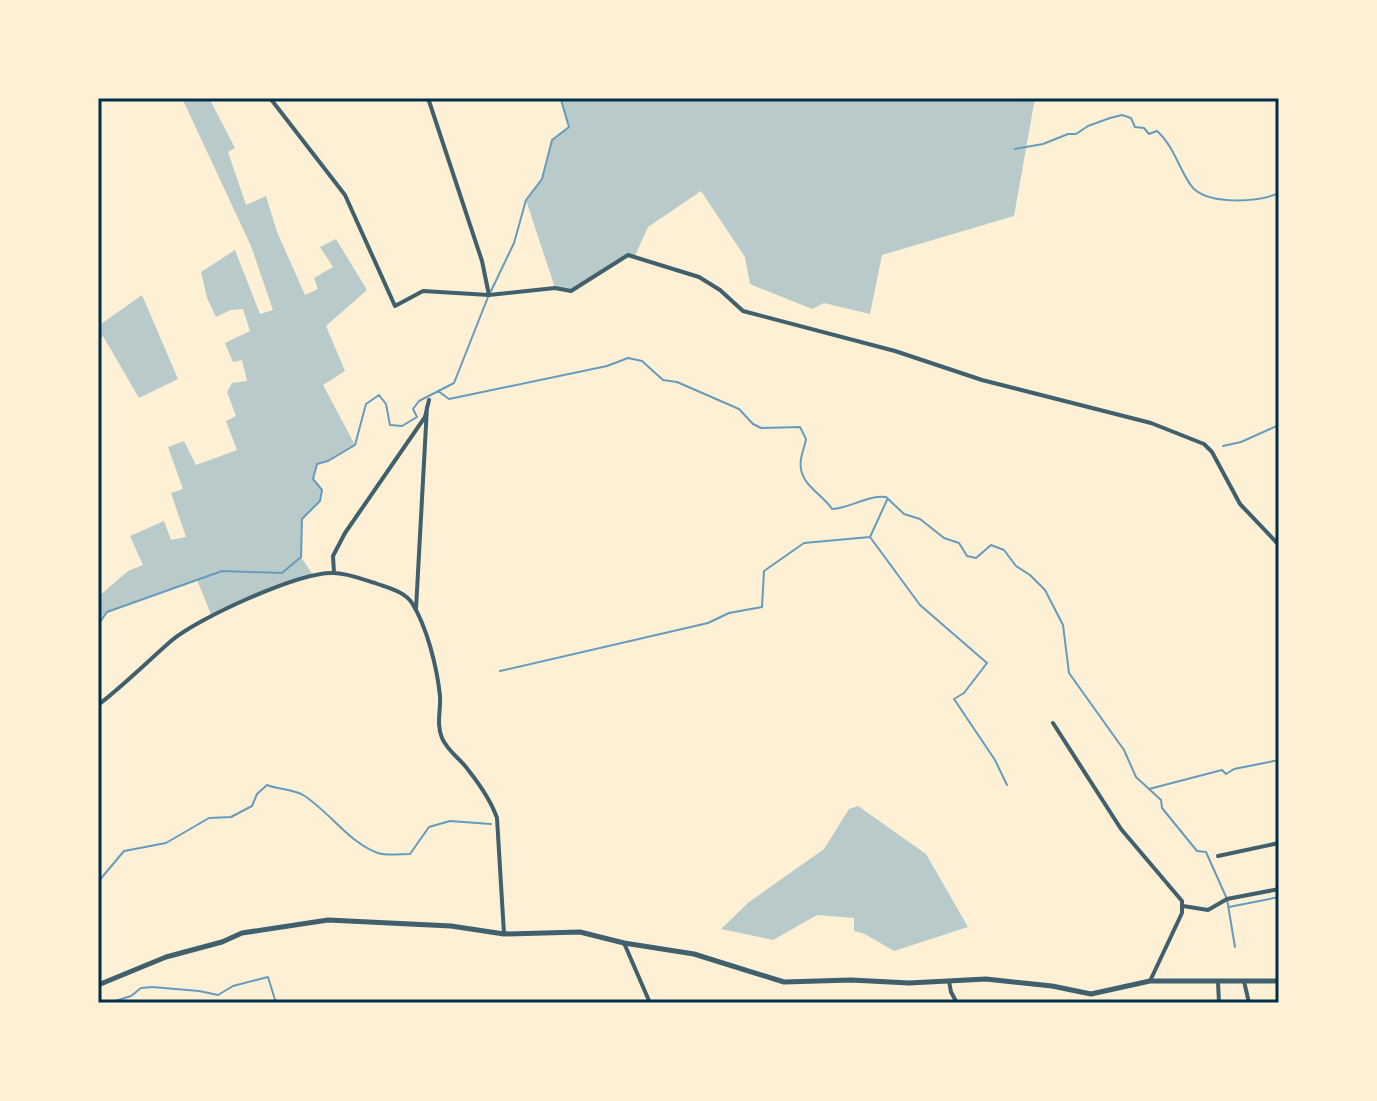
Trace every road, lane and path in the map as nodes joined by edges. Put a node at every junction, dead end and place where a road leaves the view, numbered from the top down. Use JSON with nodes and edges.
{"nodes":[{"id":1,"x":270,"y":98,"type":"edge"},
{"id":2,"x":428,"y":98,"type":"edge"},
{"id":3,"x":489,"y":295,"type":"junction"},
{"id":4,"x":429,"y":400,"type":"dead end"},
{"id":5,"x":427,"y":407,"type":"junction"},
{"id":6,"x":1279,"y":545,"type":"edge"},
{"id":7,"x":334,"y":573,"type":"junction"},
{"id":8,"x":415,"y":611,"type":"junction"},
{"id":9,"x":98,"y":705,"type":"edge"},
{"id":10,"x":1053,"y":723,"type":"dead end"},
{"id":11,"x":1279,"y":843,"type":"edge"},
{"id":12,"x":1218,"y":856,"type":"dead end"},
{"id":13,"x":1279,"y":889,"type":"edge"},
{"id":14,"x":1183,"y":906,"type":"junction"},
{"id":15,"x":504,"y":934,"type":"junction"},
{"id":16,"x":624,"y":943,"type":"junction"},
{"id":17,"x":1218,"y":979,"type":"junction"},
{"id":18,"x":949,"y":981,"type":"junction"},
{"id":19,"x":1150,"y":981,"type":"junction"},
{"id":20,"x":1244,"y":981,"type":"junction"},
{"id":21,"x":1279,"y":981,"type":"edge"},
{"id":22,"x":98,"y":985,"type":"edge"},
{"id":23,"x":650,"y":1003,"type":"edge"},
{"id":24,"x":957,"y":1003,"type":"edge"},
{"id":25,"x":1219,"y":1003,"type":"edge"},
{"id":26,"x":1249,"y":1003,"type":"edge"}],
"edges":[{"from":1,"to":3,"type":"street"},
{"from":2,"to":3,"type":"street"},
{"from":3,"to":6,"type":"street"},
{"from":4,"to":5,"type":"street"},
{"from":5,"to":7,"type":"street"},
{"from":5,"to":8,"type":"street"},
{"from":7,"to":8,"type":"street"},
{"from":7,"to":9,"type":"street"},
{"from":8,"to":15,"type":"street"},
{"from":10,"to":14,"type":"street"},
{"from":11,"to":12,"type":"street"},
{"from":13,"to":14,"type":"street"},
{"from":14,"to":19,"type":"street"},
{"from":15,"to":16,"type":"street"},
{"from":15,"to":22,"type":"street"},
{"from":16,"to":18,"type":"street"},
{"from":16,"to":23,"type":"street"},
{"from":17,"to":19,"type":"street"},
{"from":17,"to":20,"type":"street"},
{"from":17,"to":25,"type":"street"},
{"from":18,"to":19,"type":"street"},
{"from":18,"to":24,"type":"street"},
{"from":20,"to":21,"type":"street"},
{"from":20,"to":26,"type":"street"}]}
